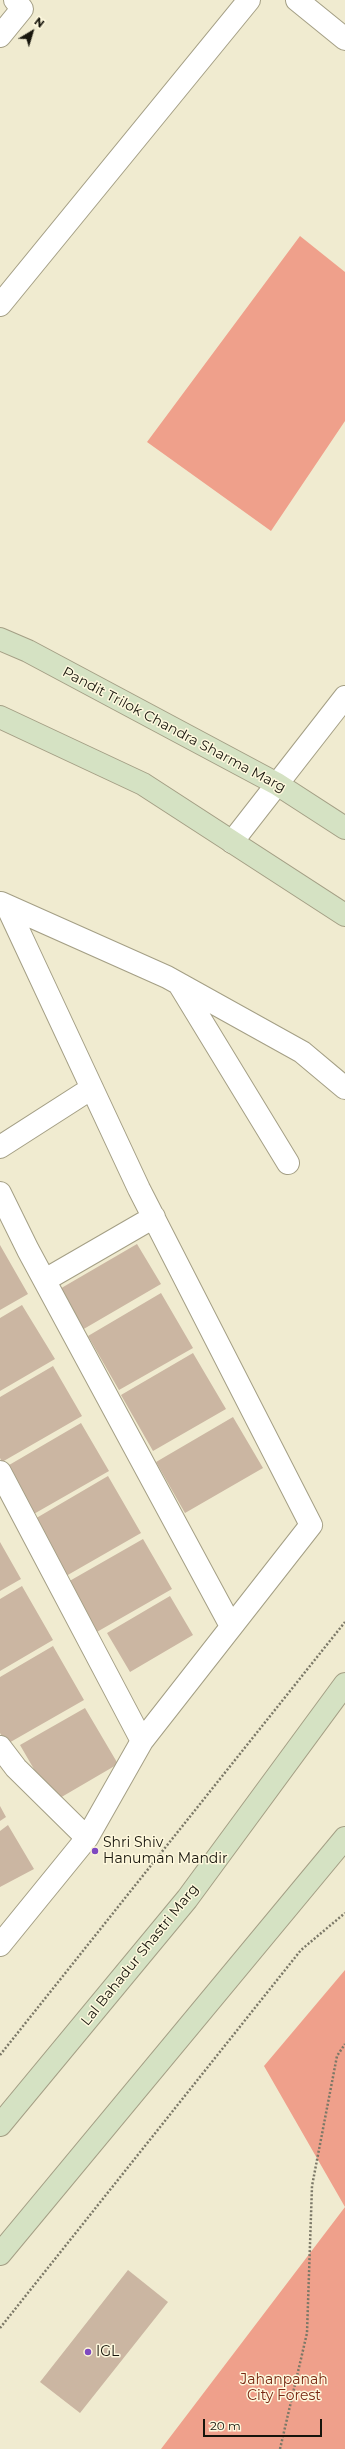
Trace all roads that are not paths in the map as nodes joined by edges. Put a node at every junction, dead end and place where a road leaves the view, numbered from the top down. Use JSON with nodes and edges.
{"nodes":[{"id":1,"x":15,"y":0,"type":"edge"},
{"id":2,"x":249,"y":0,"type":"edge"},
{"id":3,"x":296,"y":0,"type":"edge"},
{"id":4,"x":0,"y":36,"type":"edge"},
{"id":5,"x":345,"y":39,"type":"edge"},
{"id":6,"x":0,"y":305,"type":"edge"},
{"id":7,"x":0,"y":639,"type":"edge"},
{"id":8,"x":345,"y":697,"type":"edge"},
{"id":9,"x":0,"y":717,"type":"edge"},
{"id":10,"x":277,"y":784,"type":"junction"},
{"id":11,"x":345,"y":828,"type":"edge"},
{"id":12,"x":232,"y":842,"type":"junction"},
{"id":13,"x":3,"y":904,"type":"edge"},
{"id":14,"x":345,"y":915,"type":"edge"},
{"id":15,"x":178,"y":983,"type":"junction"},
{"id":16,"x":92,"y":1088,"type":"junction"},
{"id":17,"x":345,"y":1088,"type":"edge"},
{"id":18,"x":0,"y":1147,"type":"edge"},
{"id":19,"x":288,"y":1163,"type":"dead end"},
{"id":20,"x":0,"y":1193,"type":"edge"},
{"id":21,"x":154,"y":1216,"type":"junction"},
{"id":22,"x":44,"y":1280,"type":"junction"},
{"id":23,"x":0,"y":1472,"type":"edge"},
{"id":24,"x":231,"y":1626,"type":"junction"},
{"id":25,"x":345,"y":1684,"type":"edge"},
{"id":26,"x":142,"y":1741,"type":"junction"},
{"id":27,"x":0,"y":1747,"type":"edge"},
{"id":28,"x":87,"y":1838,"type":"junction"},
{"id":29,"x":345,"y":1838,"type":"edge"},
{"id":30,"x":0,"y":1945,"type":"edge"},
{"id":31,"x":0,"y":2125,"type":"edge"},
{"id":32,"x":0,"y":2254,"type":"edge"}],
"edges":[{"from":1,"to":4,"type":"street"},
{"from":2,"to":6,"type":"street"},
{"from":3,"to":5,"type":"street"},
{"from":7,"to":10,"type":"main road","name":"Pandit Trilok Chandra Sharma Marg"},
{"from":8,"to":10,"type":"street"},
{"from":9,"to":12,"type":"main road"},
{"from":10,"to":11,"type":"main road","name":"Pandit Trilok Chandra Sharma Marg"},
{"from":10,"to":12,"type":"street"},
{"from":12,"to":14,"type":"main road"},
{"from":13,"to":15,"type":"street"},
{"from":13,"to":16,"type":"street"},
{"from":15,"to":17,"type":"street"},
{"from":15,"to":19,"type":"street"},
{"from":16,"to":18,"type":"street"},
{"from":16,"to":21,"type":"street"},
{"from":20,"to":22,"type":"street"},
{"from":21,"to":22,"type":"street"},
{"from":21,"to":24,"type":"street"},
{"from":22,"to":24,"type":"street"},
{"from":23,"to":26,"type":"street"},
{"from":24,"to":26,"type":"street"},
{"from":25,"to":31,"type":"main road","name":"Lal Bahadur Shastri Marg"},
{"from":26,"to":28,"type":"street"},
{"from":27,"to":28,"type":"street"},
{"from":28,"to":30,"type":"street"},
{"from":29,"to":32,"type":"main road"}]}
